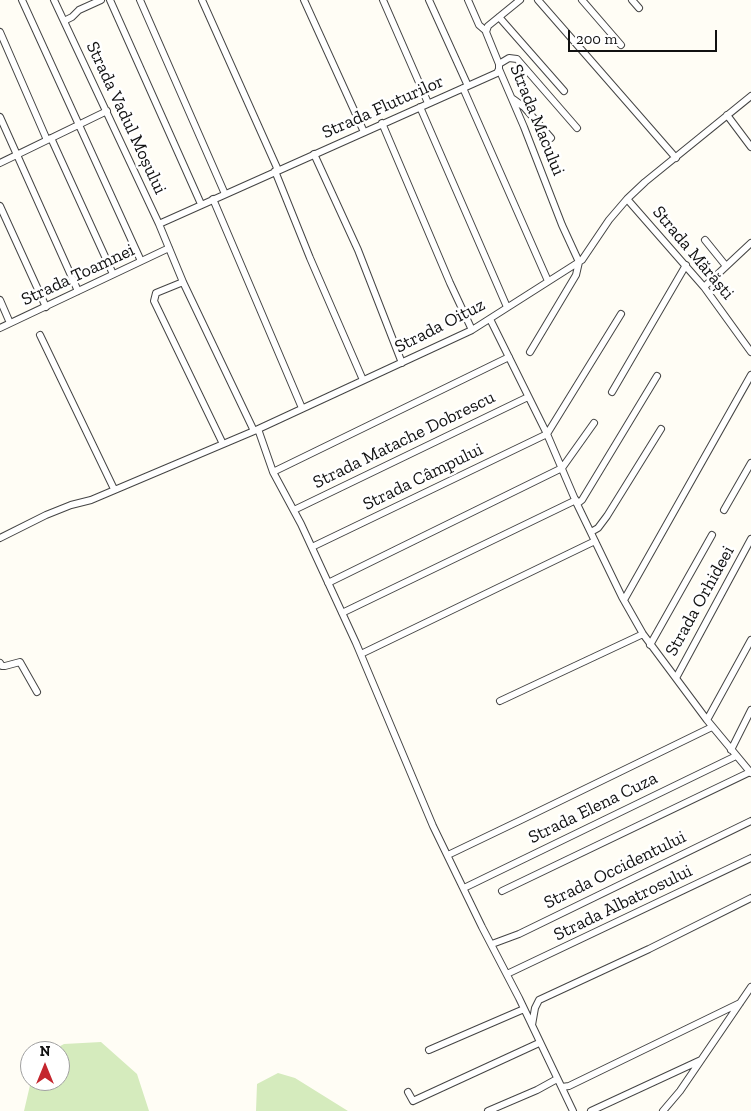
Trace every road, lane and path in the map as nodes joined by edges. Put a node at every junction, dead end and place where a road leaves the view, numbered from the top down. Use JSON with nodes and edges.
{"nodes":[{"id":1,"x":22,"y":0,"type":"edge"},
{"id":2,"x":54,"y":0,"type":"edge"},
{"id":3,"x":101,"y":0,"type":"edge"},
{"id":4,"x":110,"y":0,"type":"edge"},
{"id":5,"x":140,"y":0,"type":"edge"},
{"id":6,"x":202,"y":0,"type":"edge"},
{"id":7,"x":304,"y":0,"type":"edge"},
{"id":8,"x":382,"y":0,"type":"edge"},
{"id":9,"x":429,"y":0,"type":"edge"},
{"id":10,"x":468,"y":0,"type":"edge"},
{"id":11,"x":520,"y":0,"type":"edge"},
{"id":12,"x":538,"y":0,"type":"edge"},
{"id":13,"x":582,"y":0,"type":"edge"},
{"id":14,"x":632,"y":0,"type":"edge"},
{"id":15,"x":639,"y":8,"type":"dead end"},
{"id":16,"x":499,"y":18,"type":"junction"},
{"id":17,"x":64,"y":21,"type":"junction"},
{"id":18,"x":486,"y":31,"type":"junction"},
{"id":19,"x":0,"y":32,"type":"edge"},
{"id":20,"x":621,"y":44,"type":"dead end"},
{"id":21,"x":499,"y":67,"type":"junction"},
{"id":22,"x":465,"y":87,"type":"junction"},
{"id":23,"x":564,"y":91,"type":"dead end"},
{"id":24,"x":751,"y":96,"type":"edge"},
{"id":25,"x":512,"y":99,"type":"junction"},
{"id":26,"x":428,"y":103,"type":"junction"},
{"id":27,"x":420,"y":106,"type":"junction"},
{"id":28,"x":107,"y":111,"type":"junction"},
{"id":29,"x":727,"y":115,"type":"junction"},
{"id":30,"x":0,"y":117,"type":"edge"},
{"id":31,"x":382,"y":123,"type":"junction"},
{"id":32,"x":78,"y":125,"type":"junction"},
{"id":33,"x":577,"y":128,"type":"dead end"},
{"id":34,"x":364,"y":132,"type":"junction"},
{"id":35,"x":551,"y":138,"type":"dead end"},
{"id":36,"x":49,"y":139,"type":"junction"},
{"id":37,"x":751,"y":147,"type":"edge"},
{"id":38,"x":314,"y":154,"type":"junction"},
{"id":39,"x":17,"y":155,"type":"junction"},
{"id":40,"x":676,"y":158,"type":"junction"},
{"id":41,"x":0,"y":163,"type":"edge"},
{"id":42,"x":276,"y":171,"type":"junction"},
{"id":43,"x":224,"y":194,"type":"junction"},
{"id":44,"x":627,"y":198,"type":"junction"},
{"id":45,"x":213,"y":199,"type":"junction"},
{"id":46,"x":201,"y":204,"type":"junction"},
{"id":47,"x":0,"y":206,"type":"edge"},
{"id":48,"x":159,"y":224,"type":"junction"},
{"id":49,"x":705,"y":240,"type":"dead end"},
{"id":50,"x":751,"y":243,"type":"edge"},
{"id":51,"x":169,"y":248,"type":"junction"},
{"id":52,"x":141,"y":262,"type":"junction"},
{"id":53,"x":579,"y":262,"type":"junction"},
{"id":54,"x":686,"y":265,"type":"junction"},
{"id":55,"x":726,"y":266,"type":"junction"},
{"id":56,"x":113,"y":274,"type":"junction"},
{"id":57,"x":548,"y":281,"type":"junction"},
{"id":58,"x":183,"y":282,"type":"junction"},
{"id":59,"x":704,"y":287,"type":"junction"},
{"id":60,"x":78,"y":291,"type":"junction"},
{"id":61,"x":0,"y":300,"type":"edge"},
{"id":62,"x":46,"y":306,"type":"junction"},
{"id":63,"x":507,"y":307,"type":"junction"},
{"id":64,"x":621,"y":314,"type":"dead end"},
{"id":65,"x":490,"y":319,"type":"junction"},
{"id":66,"x":10,"y":323,"type":"junction"},
{"id":67,"x":0,"y":328,"type":"edge"},
{"id":68,"x":472,"y":330,"type":"junction"},
{"id":69,"x":40,"y":335,"type":"dead end"},
{"id":70,"x":530,"y":352,"type":"dead end"},
{"id":71,"x":751,"y":352,"type":"edge"},
{"id":72,"x":509,"y":357,"type":"junction"},
{"id":73,"x":402,"y":362,"type":"junction"},
{"id":74,"x":751,"y":375,"type":"edge"},
{"id":75,"x":657,"y":376,"type":"dead end"},
{"id":76,"x":363,"y":380,"type":"junction"},
{"id":77,"x":612,"y":392,"type":"dead end"},
{"id":78,"x":528,"y":397,"type":"junction"},
{"id":79,"x":302,"y":408,"type":"junction"},
{"id":80,"x":594,"y":423,"type":"dead end"},
{"id":81,"x":661,"y":429,"type":"dead end"},
{"id":82,"x":256,"y":430,"type":"junction"},
{"id":83,"x":547,"y":434,"type":"junction"},
{"id":84,"x":223,"y":444,"type":"junction"},
{"id":85,"x":751,"y":463,"type":"edge"},
{"id":86,"x":562,"y":468,"type":"junction"},
{"id":87,"x":273,"y":472,"type":"junction"},
{"id":88,"x":114,"y":489,"type":"junction"},
{"id":89,"x":577,"y":502,"type":"junction"},
{"id":90,"x":294,"y":510,"type":"junction"},
{"id":91,"x":724,"y":510,"type":"dead end"},
{"id":92,"x":591,"y":532,"type":"junction"},
{"id":93,"x":712,"y":535,"type":"dead end"},
{"id":94,"x":0,"y":538,"type":"edge"},
{"id":95,"x":751,"y":539,"type":"edge"},
{"id":96,"x":595,"y":541,"type":"junction"},
{"id":97,"x":312,"y":548,"type":"junction"},
{"id":98,"x":328,"y":583,"type":"junction"},
{"id":99,"x":624,"y":600,"type":"junction"},
{"id":100,"x":342,"y":613,"type":"junction"},
{"id":101,"x":643,"y":634,"type":"junction"},
{"id":102,"x":751,"y":640,"type":"edge"},
{"id":103,"x":650,"y":645,"type":"junction"},
{"id":104,"x":361,"y":654,"type":"junction"},
{"id":105,"x":0,"y":663,"type":"edge"},
{"id":106,"x":676,"y":678,"type":"junction"},
{"id":107,"x":37,"y":692,"type":"dead end"},
{"id":108,"x":500,"y":701,"type":"dead end"},
{"id":109,"x":751,"y":710,"type":"edge"},
{"id":110,"x":707,"y":720,"type":"junction"},
{"id":111,"x":712,"y":726,"type":"junction"},
{"id":112,"x":734,"y":753,"type":"junction"},
{"id":113,"x":750,"y":772,"type":"edge"},
{"id":114,"x":751,"y":821,"type":"edge"},
{"id":115,"x":448,"y":854,"type":"junction"},
{"id":116,"x":751,"y":858,"type":"edge"},
{"id":117,"x":464,"y":888,"type":"junction"},
{"id":118,"x":502,"y":891,"type":"dead end"},
{"id":119,"x":751,"y":898,"type":"edge"},
{"id":120,"x":492,"y":944,"type":"junction"},
{"id":121,"x":507,"y":974,"type":"junction"},
{"id":122,"x":751,"y":987,"type":"edge"},
{"id":123,"x":740,"y":1003,"type":"junction"},
{"id":124,"x":524,"y":1009,"type":"junction"},
{"id":125,"x":532,"y":1026,"type":"junction"},
{"id":126,"x":540,"y":1043,"type":"junction"},
{"id":127,"x":429,"y":1050,"type":"dead end"},
{"id":128,"x":701,"y":1060,"type":"junction"},
{"id":129,"x":557,"y":1079,"type":"junction"},
{"id":130,"x":562,"y":1087,"type":"junction"},
{"id":131,"x":408,"y":1092,"type":"dead end"},
{"id":132,"x":488,"y":1111,"type":"edge"},
{"id":133,"x":573,"y":1111,"type":"edge"},
{"id":134,"x":591,"y":1111,"type":"edge"},
{"id":135,"x":663,"y":1111,"type":"edge"}],
"edges":[{"from":1,"to":32,"type":"street"},
{"from":2,"to":17,"type":"street","name":"Strada Vadul Moșului"},
{"from":3,"to":17,"type":"street"},
{"from":4,"to":46,"type":"street"},
{"from":5,"to":43,"type":"street"},
{"from":6,"to":42,"type":"street"},
{"from":7,"to":34,"type":"street"},
{"from":8,"to":26,"type":"street"},
{"from":9,"to":22,"type":"street"},
{"from":10,"to":18,"type":"street","name":"Strada Macului"},
{"from":11,"to":16,"type":"street"},
{"from":12,"to":40,"type":"street"},
{"from":13,"to":20,"type":"street"},
{"from":14,"to":15,"type":"street"},
{"from":16,"to":18,"type":"street"},
{"from":16,"to":23,"type":"street"},
{"from":17,"to":28,"type":"street","name":"Strada Vadul Moșului"},
{"from":18,"to":21,"type":"street","name":"Strada Macului"},
{"from":19,"to":36,"type":"street"},
{"from":21,"to":22,"type":"street","name":"Strada Fluturilor"},
{"from":21,"to":25,"type":"street","name":"Strada Macului"},
{"from":21,"to":33,"type":"street"},
{"from":22,"to":26,"type":"street","name":"Strada Fluturilor"},
{"from":22,"to":57,"type":"street"},
{"from":24,"to":29,"type":"street","name":"Strada Oituz"},
{"from":25,"to":35,"type":"street"},
{"from":25,"to":53,"type":"street","name":"Strada Macului"},
{"from":26,"to":27,"type":"street","name":"Strada Fluturilor"},
{"from":27,"to":31,"type":"street","name":"Strada Fluturilor"},
{"from":27,"to":63,"type":"street"},
{"from":28,"to":32,"type":"street"},
{"from":28,"to":48,"type":"street","name":"Strada Vadul Moșului"},
{"from":29,"to":37,"type":"street"},
{"from":29,"to":40,"type":"street","name":"Strada Oituz"},
{"from":30,"to":39,"type":"street"},
{"from":31,"to":34,"type":"street","name":"Strada Fluturilor"},
{"from":31,"to":68,"type":"street"},
{"from":32,"to":36,"type":"street"},
{"from":32,"to":52,"type":"street"},
{"from":34,"to":38,"type":"street","name":"Strada Fluturilor"},
{"from":36,"to":39,"type":"street"},
{"from":36,"to":56,"type":"street"},
{"from":38,"to":42,"type":"street","name":"Strada Fluturilor"},
{"from":38,"to":73,"type":"street"},
{"from":39,"to":41,"type":"street"},
{"from":39,"to":60,"type":"street"},
{"from":40,"to":44,"type":"street","name":"Strada Oituz"},
{"from":42,"to":43,"type":"street","name":"Strada Fluturilor"},
{"from":42,"to":76,"type":"street"},
{"from":43,"to":45,"type":"street","name":"Strada Fluturilor"},
{"from":44,"to":53,"type":"street","name":"Strada Oituz"},
{"from":44,"to":54,"type":"street","name":"Strada Mărăști"},
{"from":45,"to":46,"type":"street","name":"Strada Fluturilor"},
{"from":45,"to":79,"type":"street"},
{"from":46,"to":48,"type":"street","name":"Strada Fluturilor"},
{"from":47,"to":62,"type":"street"},
{"from":48,"to":51,"type":"street","name":"Strada Vadul Moșului"},
{"from":49,"to":55,"type":"street"},
{"from":50,"to":55,"type":"street"},
{"from":51,"to":52,"type":"street","name":"Strada Toamnei"},
{"from":51,"to":58,"type":"street","name":"Strada Vadul Moșului"},
{"from":52,"to":56,"type":"street","name":"Strada Toamnei"},
{"from":53,"to":57,"type":"street","name":"Strada Oituz"},
{"from":53,"to":70,"type":"street"},
{"from":54,"to":59,"type":"street","name":"Strada Mărăști"},
{"from":54,"to":77,"type":"street"},
{"from":55,"to":59,"type":"street"},
{"from":56,"to":60,"type":"street","name":"Strada Toamnei"},
{"from":57,"to":63,"type":"street","name":"Strada Oituz"},
{"from":58,"to":82,"type":"street","name":"Strada Vadul Moșului"},
{"from":58,"to":84,"type":"street"},
{"from":59,"to":71,"type":"street","name":"Strada Mărăști"},
{"from":60,"to":62,"type":"street","name":"Strada Toamnei"},
{"from":61,"to":66,"type":"street"},
{"from":62,"to":66,"type":"street","name":"Strada Toamnei"},
{"from":63,"to":65,"type":"street","name":"Strada Oituz"},
{"from":64,"to":83,"type":"street"},
{"from":65,"to":68,"type":"street","name":"Strada Oituz"},
{"from":65,"to":72,"type":"street"},
{"from":66,"to":67,"type":"street","name":"Strada Toamnei"},
{"from":68,"to":73,"type":"street","name":"Strada Oituz"},
{"from":69,"to":88,"type":"street"},
{"from":72,"to":78,"type":"street"},
{"from":72,"to":87,"type":"street"},
{"from":73,"to":76,"type":"street","name":"Strada Oituz"},
{"from":74,"to":99,"type":"street"},
{"from":75,"to":89,"type":"street"},
{"from":76,"to":79,"type":"street","name":"Strada Oituz"},
{"from":78,"to":83,"type":"street"},
{"from":78,"to":90,"type":"street","name":"Strada Matache Dobrescu"},
{"from":79,"to":82,"type":"street","name":"Strada Oituz"},
{"from":80,"to":86,"type":"street"},
{"from":81,"to":92,"type":"street"},
{"from":82,"to":84,"type":"street","name":"Strada Oituz"},
{"from":82,"to":87,"type":"street","name":"Strada Vadul Moșului"},
{"from":83,"to":86,"type":"street"},
{"from":83,"to":97,"type":"street","name":"Strada Câmpului"},
{"from":84,"to":88,"type":"street","name":"Strada Oituz"},
{"from":85,"to":91,"type":"street"},
{"from":86,"to":89,"type":"street"},
{"from":86,"to":98,"type":"street"},
{"from":87,"to":90,"type":"street","name":"Strada Vadul Moșului"},
{"from":88,"to":94,"type":"street","name":"Strada Oituz"},
{"from":89,"to":92,"type":"street"},
{"from":89,"to":100,"type":"street"},
{"from":90,"to":97,"type":"street","name":"Strada Vadul Moșului"},
{"from":92,"to":96,"type":"street"},
{"from":93,"to":103,"type":"street"},
{"from":95,"to":106,"type":"street","name":"Strada Orhideei"},
{"from":96,"to":99,"type":"street"},
{"from":96,"to":104,"type":"street"},
{"from":97,"to":98,"type":"street","name":"Strada Vadul Moșului"},
{"from":98,"to":100,"type":"street","name":"Strada Vadul Moșului"},
{"from":99,"to":101,"type":"street"},
{"from":100,"to":104,"type":"street","name":"Strada Vadul Moșului"},
{"from":101,"to":103,"type":"street"},
{"from":101,"to":108,"type":"street"},
{"from":102,"to":110,"type":"street"},
{"from":103,"to":106,"type":"street"},
{"from":104,"to":115,"type":"street","name":"Strada Vadul Moșului"},
{"from":105,"to":107,"type":"street"},
{"from":106,"to":110,"type":"street"},
{"from":109,"to":112,"type":"street"},
{"from":110,"to":111,"type":"street"},
{"from":111,"to":112,"type":"street"},
{"from":111,"to":115,"type":"street"},
{"from":112,"to":113,"type":"street"},
{"from":112,"to":117,"type":"street","name":"Strada Elena Cuza"},
{"from":113,"to":118,"type":"street"},
{"from":114,"to":120,"type":"street","name":"Strada Occidentului"},
{"from":115,"to":117,"type":"street","name":"Strada Vadul Moșului"},
{"from":116,"to":121,"type":"street","name":"Strada Albatrosului"},
{"from":117,"to":120,"type":"street","name":"Strada Vadul Moșului"},
{"from":119,"to":125,"type":"street"},
{"from":120,"to":121,"type":"street","name":"Strada Vadul Moșului"},
{"from":121,"to":124,"type":"street","name":"Strada Vadul Moșului"},
{"from":122,"to":123,"type":"street"},
{"from":123,"to":128,"type":"street"},
{"from":123,"to":130,"type":"street"},
{"from":124,"to":125,"type":"street","name":"Strada Vadul Moșului"},
{"from":124,"to":127,"type":"street"},
{"from":125,"to":126,"type":"street","name":"Strada Vadul Moșului"},
{"from":126,"to":129,"type":"street","name":"Strada Vadul Moșului"},
{"from":126,"to":131,"type":"street"},
{"from":128,"to":134,"type":"street"},
{"from":128,"to":135,"type":"street"},
{"from":129,"to":130,"type":"street","name":"Strada Vadul Moșului"},
{"from":129,"to":132,"type":"street"},
{"from":130,"to":133,"type":"street","name":"Strada Vadul Moșului"}]}
